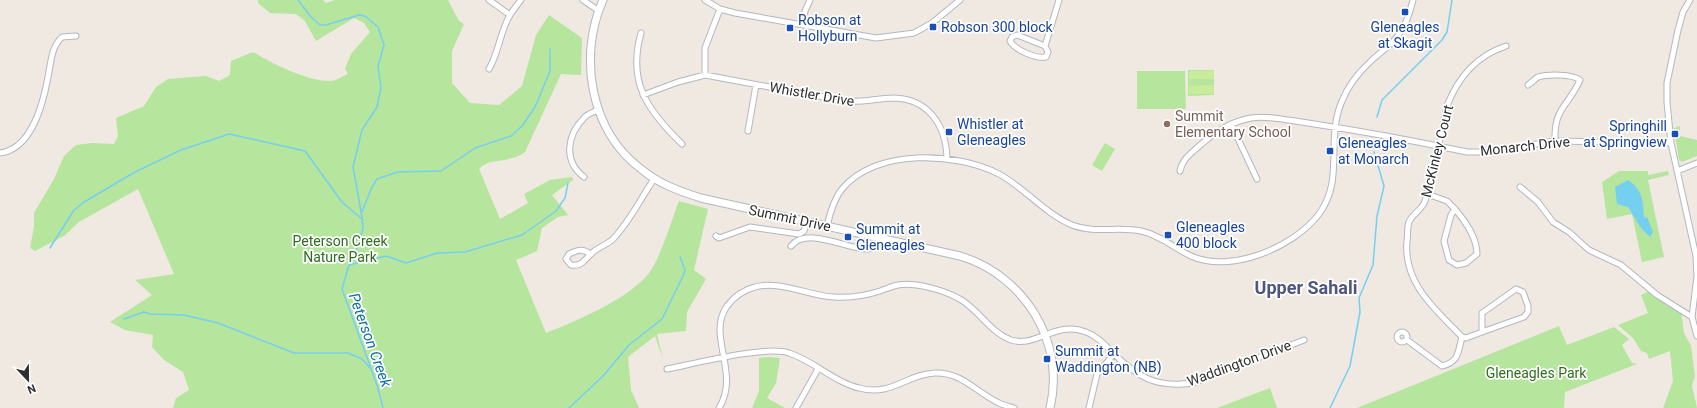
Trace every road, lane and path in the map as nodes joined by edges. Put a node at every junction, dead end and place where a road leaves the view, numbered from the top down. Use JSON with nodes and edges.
{"nodes":[{"id":1,"x":489,"y":0,"type":"edge"},
{"id":2,"x":521,"y":0,"type":"edge"},
{"id":3,"x":583,"y":0,"type":"edge"},
{"id":4,"x":603,"y":0,"type":"edge"},
{"id":5,"x":705,"y":0,"type":"edge"},
{"id":6,"x":810,"y":0,"type":"edge"},
{"id":7,"x":960,"y":0,"type":"edge"},
{"id":8,"x":1059,"y":0,"type":"edge"},
{"id":9,"x":1413,"y":0,"type":"edge"},
{"id":10,"x":1690,"y":0,"type":"edge"},
{"id":11,"x":720,"y":9,"type":"junction"},
{"id":12,"x":599,"y":11,"type":"junction"},
{"id":13,"x":510,"y":15,"type":"junction"},
{"id":14,"x":802,"y":25,"type":"junction"},
{"id":15,"x":640,"y":33,"type":"dead end"},
{"id":16,"x":76,"y":36,"type":"dead end"},
{"id":17,"x":1045,"y":46,"type":"junction"},
{"id":18,"x":1506,"y":46,"type":"dead end"},
{"id":19,"x":489,"y":69,"type":"dead end"},
{"id":20,"x":705,"y":75,"type":"junction"},
{"id":21,"x":756,"y":84,"type":"junction"},
{"id":22,"x":1528,"y":85,"type":"dead end"},
{"id":23,"x":643,"y":95,"type":"junction"},
{"id":24,"x":598,"y":110,"type":"junction"},
{"id":25,"x":1231,"y":124,"type":"junction"},
{"id":26,"x":1334,"y":127,"type":"junction"},
{"id":27,"x":748,"y":131,"type":"dead end"},
{"id":28,"x":1555,"y":141,"type":"junction"},
{"id":29,"x":1671,"y":143,"type":"junction"},
{"id":30,"x":682,"y":144,"type":"dead end"},
{"id":31,"x":1439,"y":146,"type":"junction"},
{"id":32,"x":0,"y":153,"type":"edge"},
{"id":33,"x":947,"y":158,"type":"junction"},
{"id":34,"x":1697,"y":163,"type":"edge"},
{"id":35,"x":1180,"y":171,"type":"dead end"},
{"id":36,"x":1677,"y":171,"type":"junction"},
{"id":37,"x":584,"y":176,"type":"dead end"},
{"id":38,"x":654,"y":179,"type":"junction"},
{"id":39,"x":1257,"y":179,"type":"dead end"},
{"id":40,"x":1520,"y":187,"type":"dead end"},
{"id":41,"x":1427,"y":194,"type":"junction"},
{"id":42,"x":1455,"y":209,"type":"junction"},
{"id":43,"x":807,"y":222,"type":"junction"},
{"id":44,"x":827,"y":226,"type":"junction"},
{"id":45,"x":716,"y":236,"type":"dead end"},
{"id":46,"x":884,"y":239,"type":"junction"},
{"id":47,"x":791,"y":246,"type":"dead end"},
{"id":48,"x":590,"y":254,"type":"dead end"},
{"id":49,"x":1692,"y":317,"type":"junction"},
{"id":50,"x":1482,"y":332,"type":"junction"},
{"id":51,"x":1046,"y":335,"type":"junction"},
{"id":52,"x":1697,"y":336,"type":"edge"},
{"id":53,"x":1462,"y":337,"type":"junction"},
{"id":54,"x":1304,"y":340,"type":"dead end"},
{"id":55,"x":1407,"y":340,"type":"dead end"},
{"id":56,"x":1114,"y":354,"type":"junction"},
{"id":57,"x":724,"y":358,"type":"junction"},
{"id":58,"x":818,"y":368,"type":"junction"},
{"id":59,"x":667,"y":369,"type":"dead end"},
{"id":60,"x":719,"y":408,"type":"edge"},
{"id":61,"x":796,"y":408,"type":"edge"},
{"id":62,"x":1014,"y":408,"type":"edge"},
{"id":63,"x":1050,"y":408,"type":"edge"},
{"id":64,"x":1089,"y":408,"type":"edge"}],
"edges":[{"from":1,"to":13,"type":"street"},
{"from":2,"to":13,"type":"street"},
{"from":3,"to":12,"type":"street"},
{"from":4,"to":12,"type":"main road","name":"Summit Drive"},
{"from":5,"to":11,"type":"street"},
{"from":6,"to":14,"type":"street"},
{"from":7,"to":14,"type":"street"},
{"from":8,"to":17,"type":"street"},
{"from":9,"to":26,"type":"street"},
{"from":10,"to":29,"type":"street"},
{"from":11,"to":14,"type":"street"},
{"from":11,"to":20,"type":"street"},
{"from":12,"to":24,"type":"main road","name":"Summit Drive"},
{"from":13,"to":19,"type":"street"},
{"from":15,"to":23,"type":"street"},
{"from":16,"to":32,"type":"street"},
{"from":17,"to":17,"type":"street"},
{"from":18,"to":31,"type":"street","name":"McKinley Court"},
{"from":20,"to":21,"type":"street","name":"Whistler Drive"},
{"from":20,"to":23,"type":"street","name":"Whistler Drive"},
{"from":21,"to":27,"type":"street"},
{"from":21,"to":33,"type":"street","name":"Whistler Drive"},
{"from":22,"to":28,"type":"street"},
{"from":23,"to":30,"type":"street"},
{"from":24,"to":37,"type":"street"},
{"from":24,"to":38,"type":"main road","name":"Summit Drive"},
{"from":25,"to":26,"type":"street","name":"Monarch Drive"},
{"from":25,"to":35,"type":"street","name":"Monarch Drive"},
{"from":25,"to":39,"type":"street"},
{"from":26,"to":31,"type":"street","name":"Monarch Drive"},
{"from":26,"to":33,"type":"street"},
{"from":28,"to":29,"type":"street","name":"Monarch Drive"},
{"from":28,"to":31,"type":"street","name":"Monarch Drive"},
{"from":29,"to":36,"type":"street"},
{"from":31,"to":41,"type":"street","name":"McKinley Court"},
{"from":33,"to":44,"type":"street"},
{"from":34,"to":36,"type":"street"},
{"from":36,"to":49,"type":"street"},
{"from":38,"to":43,"type":"main road","name":"Summit Drive"},
{"from":38,"to":48,"type":"street"},
{"from":40,"to":49,"type":"street"},
{"from":41,"to":42,"type":"street"},
{"from":41,"to":53,"type":"street","name":"McKinley Court"},
{"from":42,"to":42,"type":"street"},
{"from":43,"to":44,"type":"main road","name":"Summit Drive"},
{"from":43,"to":45,"type":"street"},
{"from":44,"to":46,"type":"main road","name":"Summit Drive"},
{"from":46,"to":47,"type":"street"},
{"from":46,"to":51,"type":"main road","name":"Summit Drive"},
{"from":49,"to":52,"type":"street"},
{"from":50,"to":50,"type":"street"},
{"from":50,"to":53,"type":"street"},
{"from":51,"to":56,"type":"street","name":"Waddington Drive"},
{"from":51,"to":57,"type":"street","name":"Waddington Drive"},
{"from":51,"to":63,"type":"main road","name":"Summit Drive"},
{"from":53,"to":55,"type":"street"},
{"from":54,"to":56,"type":"street","name":"Waddington Drive"},
{"from":56,"to":64,"type":"street"},
{"from":57,"to":58,"type":"street"},
{"from":57,"to":59,"type":"street"},
{"from":57,"to":60,"type":"street","name":"Waddington Drive"},
{"from":58,"to":61,"type":"street"},
{"from":58,"to":62,"type":"street"}]}
